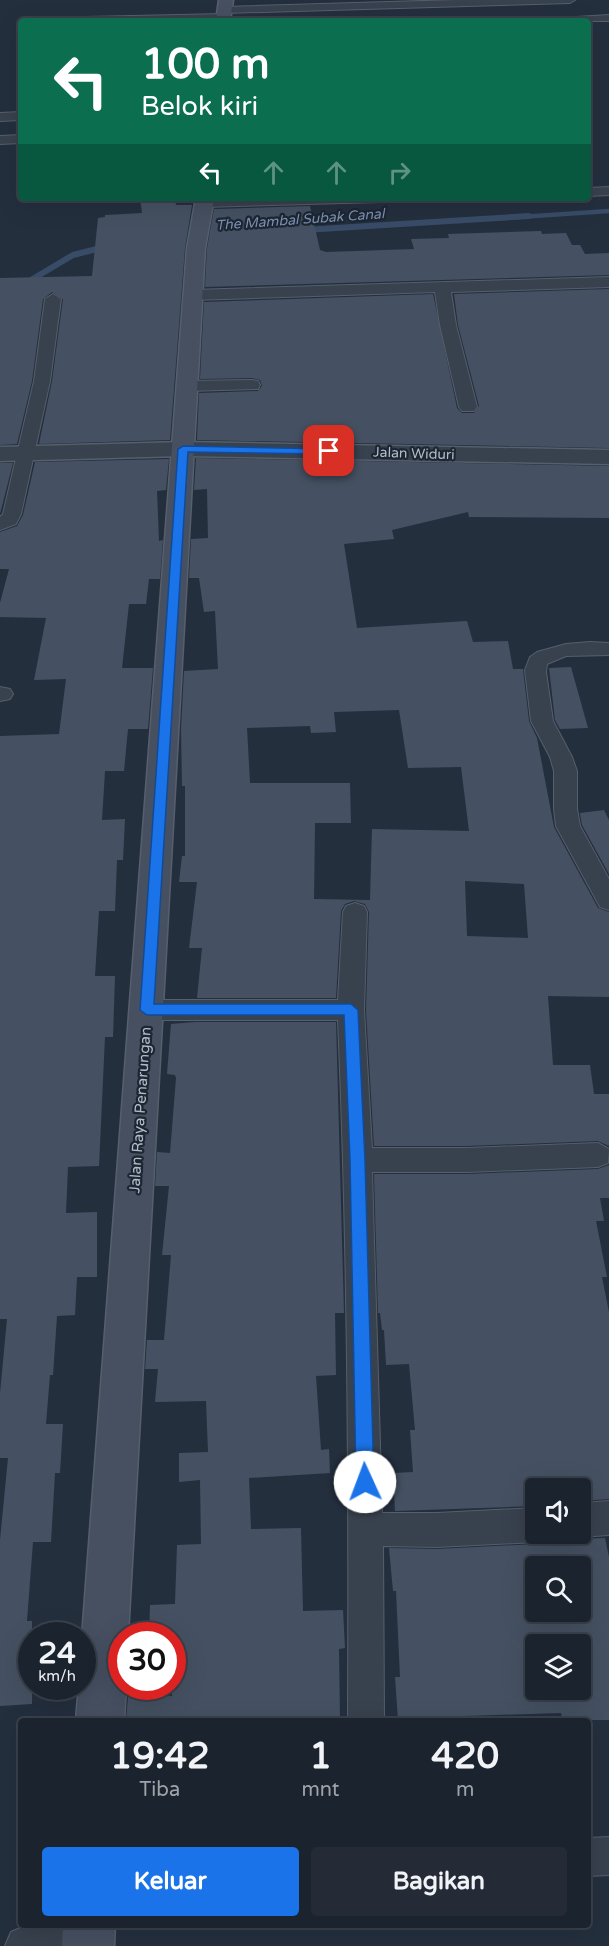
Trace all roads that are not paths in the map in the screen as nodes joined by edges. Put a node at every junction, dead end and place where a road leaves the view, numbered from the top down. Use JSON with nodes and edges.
{"nodes":[{"id":1,"x":570,"y":0,"type":"edge"},
{"id":2,"x":296,"y":4,"type":"edge"},
{"id":3,"x":224,"y":12,"type":"edge"},
{"id":4,"x":120,"y":18,"type":"edge"},
{"id":5,"x":609,"y":18,"type":"edge"},
{"id":6,"x":591,"y":19,"type":"edge"},
{"id":7,"x":18,"y":116,"type":"edge"},
{"id":8,"x":0,"y":117,"type":"edge"},
{"id":9,"x":0,"y":140,"type":"edge"},
{"id":10,"x":18,"y":140,"type":"edge"},
{"id":11,"x":609,"y":191,"type":"edge"},
{"id":12,"x":591,"y":192,"type":"edge"},
{"id":13,"x":205,"y":201,"type":"edge"},
{"id":14,"x":609,"y":282,"type":"edge"},
{"id":15,"x":442,"y":286,"type":"junction"},
{"id":16,"x":193,"y":295,"type":"junction"},
{"id":17,"x":53,"y":299,"type":"dead end"},
{"id":18,"x":252,"y":385,"type":"dead end"},
{"id":19,"x":187,"y":386,"type":"junction"},
{"id":20,"x":468,"y":407,"type":"dead end"},
{"id":21,"x":183,"y":449,"type":"junction"},
{"id":22,"x":0,"y":453,"type":"edge"},
{"id":23,"x":26,"y":454,"type":"junction"},
{"id":24,"x":609,"y":457,"type":"edge"},
{"id":25,"x":0,"y":524,"type":"edge"},
{"id":26,"x":609,"y":649,"type":"edge"},
{"id":27,"x":609,"y":901,"type":"edge"},
{"id":28,"x":355,"y":912,"type":"dead end"},
{"id":29,"x":147,"y":1010,"type":"junction"},
{"id":30,"x":351,"y":1010,"type":"junction"},
{"id":31,"x":598,"y":1155,"type":"dead end"},
{"id":32,"x":358,"y":1160,"type":"junction"},
{"id":33,"x":609,"y":1518,"type":"edge"},
{"id":34,"x":591,"y":1519,"type":"edge"},
{"id":35,"x":525,"y":1526,"type":"edge"},
{"id":36,"x":366,"y":1529,"type":"junction"},
{"id":37,"x":100,"y":1718,"type":"edge"},
{"id":38,"x":366,"y":1718,"type":"edge"},
{"id":39,"x":609,"y":1856,"type":"edge"},
{"id":40,"x":591,"y":1857,"type":"edge"},
{"id":41,"x":89,"y":1937,"type":"edge"},
{"id":42,"x":25,"y":1946,"type":"edge"}],
"edges":[{"from":1,"to":2,"type":"street"},
{"from":2,"to":3,"type":"street"},
{"from":3,"to":4,"type":"street"},
{"from":5,"to":6,"type":"street"},
{"from":7,"to":8,"type":"street"},
{"from":9,"to":10,"type":"street"},
{"from":11,"to":12,"type":"street"},
{"from":13,"to":16,"type":"main road","name":"Jalan Raya Penarungan"},
{"from":14,"to":15,"type":"street"},
{"from":15,"to":16,"type":"street"},
{"from":15,"to":20,"type":"street"},
{"from":16,"to":19,"type":"main road","name":"Jalan Raya Penarungan"},
{"from":17,"to":23,"type":"street"},
{"from":18,"to":19,"type":"street"},
{"from":19,"to":21,"type":"main road","name":"Jalan Raya Penarungan"},
{"from":21,"to":23,"type":"street","name":"Jalan Widuri"},
{"from":21,"to":24,"type":"street","name":"Jalan Widuri"},
{"from":21,"to":29,"type":"main road","name":"Jalan Raya Penarungan"},
{"from":22,"to":23,"type":"street","name":"Jalan Widuri"},
{"from":23,"to":25,"type":"street"},
{"from":26,"to":27,"type":"street"},
{"from":28,"to":30,"type":"street"},
{"from":29,"to":30,"type":"street"},
{"from":29,"to":37,"type":"main road","name":"Jalan Raya Penarungan"},
{"from":30,"to":32,"type":"street"},
{"from":31,"to":32,"type":"street"},
{"from":32,"to":36,"type":"street"},
{"from":33,"to":34,"type":"street"},
{"from":35,"to":36,"type":"street"},
{"from":36,"to":38,"type":"street"},
{"from":39,"to":40,"type":"street"},
{"from":41,"to":42,"type":"street"}]}
